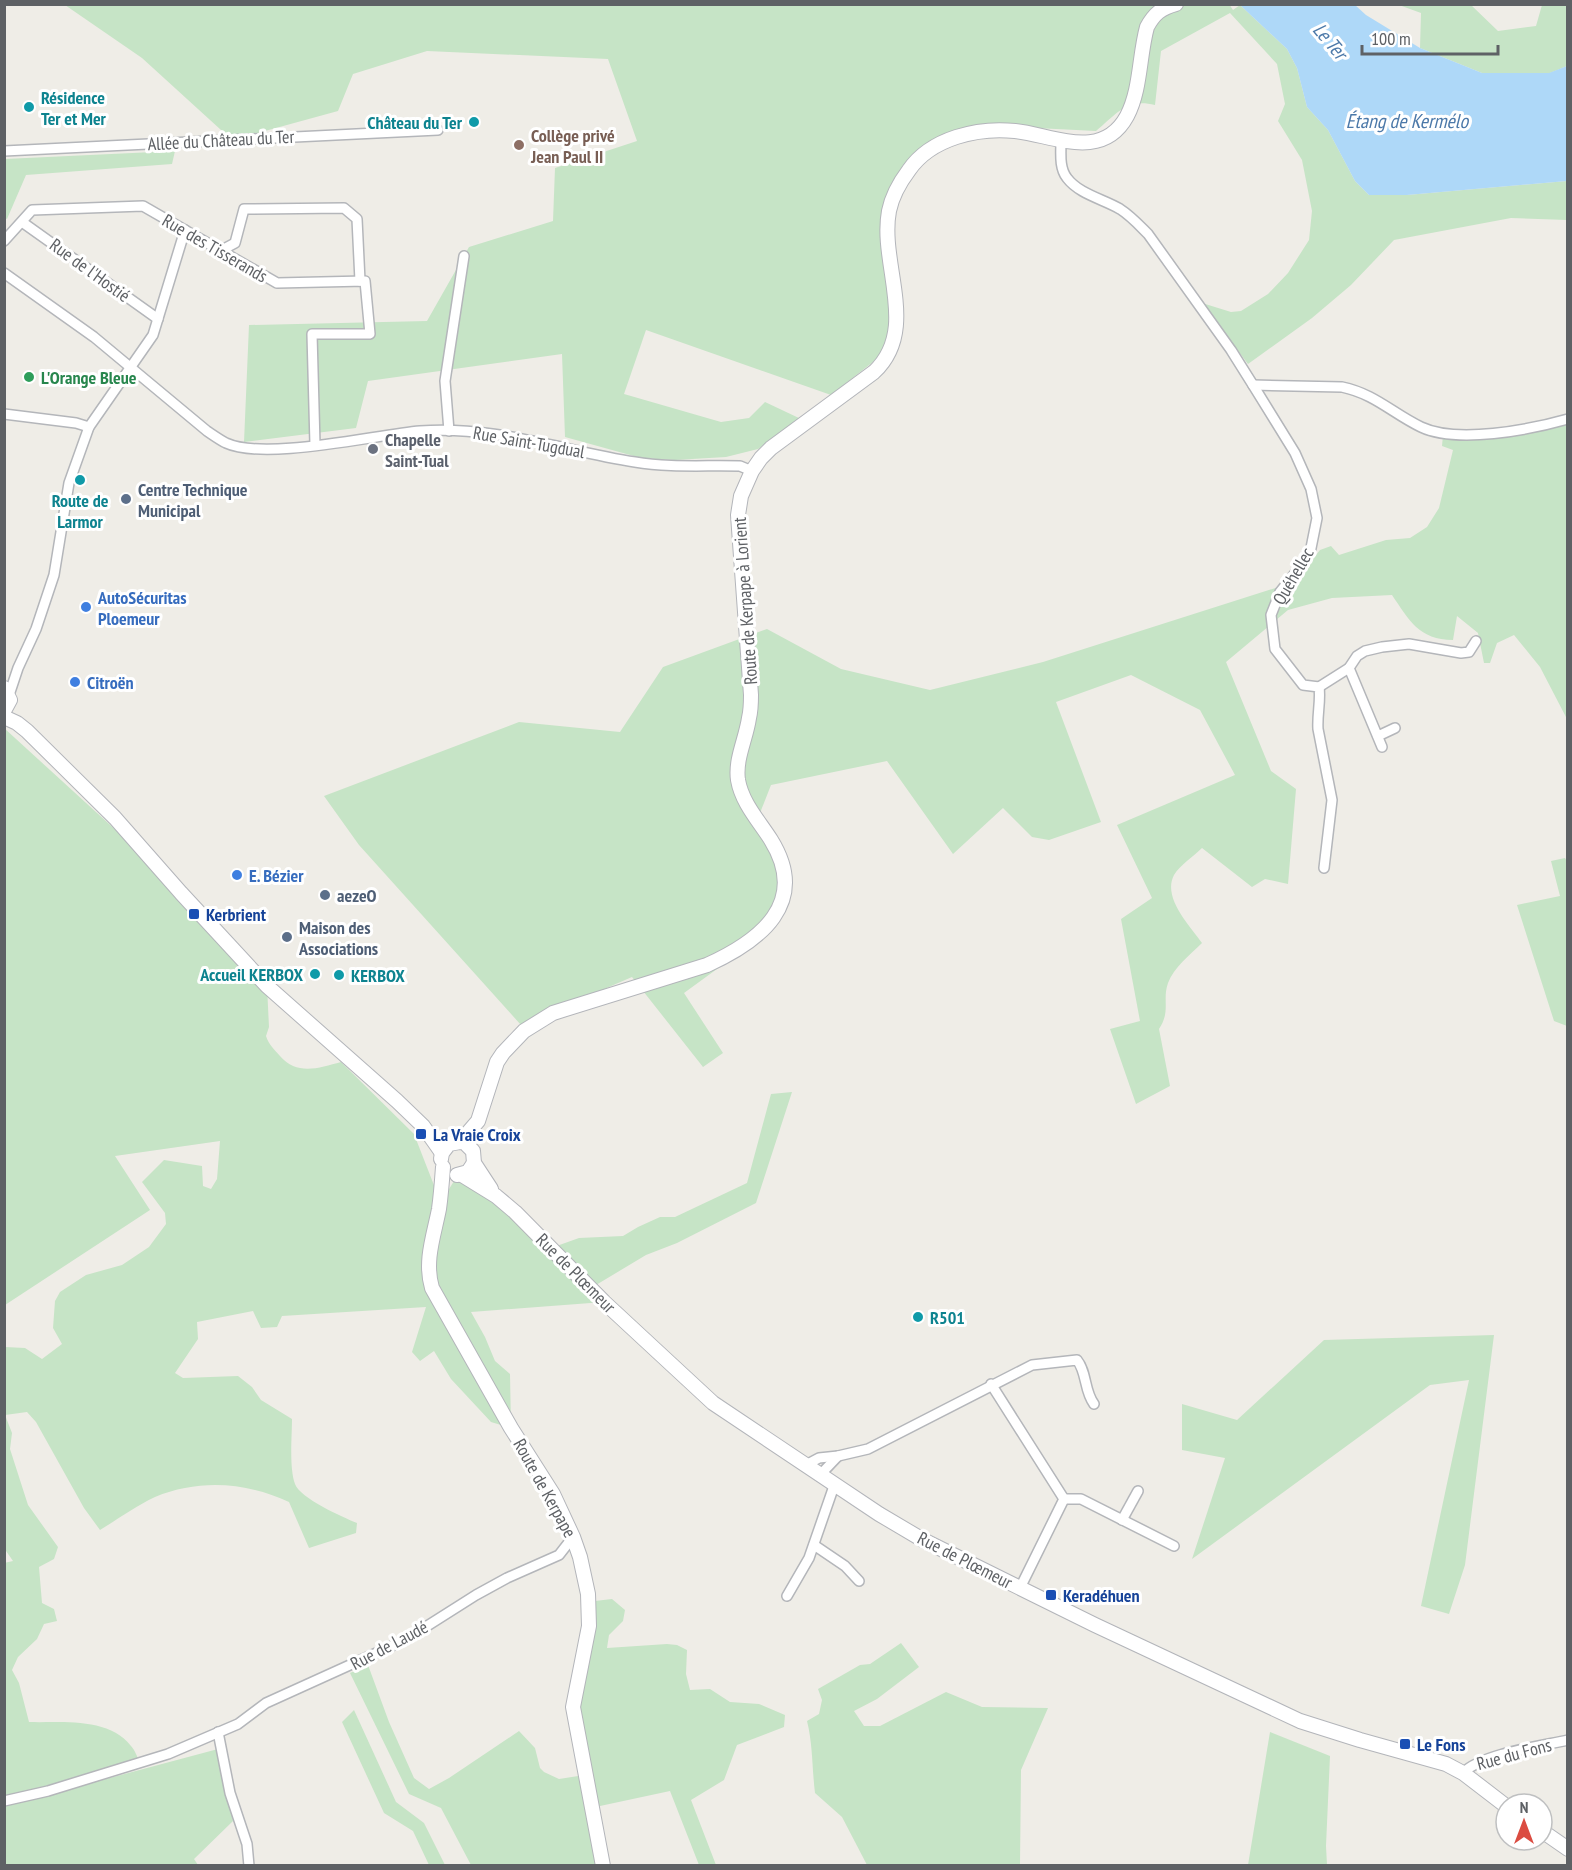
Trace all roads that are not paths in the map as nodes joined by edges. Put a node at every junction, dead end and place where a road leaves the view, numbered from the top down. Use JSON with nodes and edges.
{"nodes":[{"id":1,"x":1176,"y":4,"type":"edge"},
{"id":2,"x":438,"y":130,"type":"dead end"},
{"id":3,"x":1061,"y":141,"type":"junction"},
{"id":4,"x":4,"y":151,"type":"edge"},
{"id":5,"x":22,"y":222,"type":"junction"},
{"id":6,"x":185,"y":230,"type":"junction"},
{"id":7,"x":4,"y":241,"type":"edge"},
{"id":8,"x":220,"y":250,"type":"junction"},
{"id":9,"x":464,"y":256,"type":"dead end"},
{"id":10,"x":4,"y":273,"type":"edge"},
{"id":11,"x":360,"y":281,"type":"junction"},
{"id":12,"x":158,"y":319,"type":"junction"},
{"id":13,"x":131,"y":368,"type":"junction"},
{"id":14,"x":1253,"y":385,"type":"junction"},
{"id":15,"x":4,"y":414,"type":"edge"},
{"id":16,"x":1568,"y":419,"type":"edge"},
{"id":17,"x":89,"y":427,"type":"junction"},
{"id":18,"x":448,"y":431,"type":"junction"},
{"id":19,"x":315,"y":445,"type":"junction"},
{"id":20,"x":752,"y":471,"type":"junction"},
{"id":21,"x":1476,"y":641,"type":"dead end"},
{"id":22,"x":18,"y":668,"type":"junction"},
{"id":23,"x":1349,"y":668,"type":"junction"},
{"id":24,"x":4,"y":680,"type":"edge"},
{"id":25,"x":1318,"y":687,"type":"junction"},
{"id":26,"x":7,"y":700,"type":"edge"},
{"id":27,"x":11,"y":720,"type":"edge"},
{"id":28,"x":1395,"y":728,"type":"dead end"},
{"id":29,"x":1378,"y":736,"type":"junction"},
{"id":30,"x":1382,"y":747,"type":"dead end"},
{"id":31,"x":1324,"y":868,"type":"dead end"},
{"id":32,"x":516,"y":1040,"type":"junction"},
{"id":33,"x":423,"y":1126,"type":"junction"},
{"id":34,"x":457,"y":1142,"type":"junction"},
{"id":35,"x":474,"y":1157,"type":"junction"},
{"id":36,"x":443,"y":1160,"type":"junction"},
{"id":37,"x":459,"y":1175,"type":"junction"},
{"id":38,"x":496,"y":1196,"type":"junction"},
{"id":39,"x":441,"y":1199,"type":"junction"},
{"id":40,"x":992,"y":1384,"type":"junction"},
{"id":41,"x":1094,"y":1404,"type":"dead end"},
{"id":42,"x":838,"y":1456,"type":"junction"},
{"id":43,"x":804,"y":1466,"type":"junction"},
{"id":44,"x":819,"y":1476,"type":"junction"},
{"id":45,"x":834,"y":1486,"type":"junction"},
{"id":46,"x":1138,"y":1491,"type":"dead end"},
{"id":47,"x":1064,"y":1499,"type":"junction"},
{"id":48,"x":1122,"y":1520,"type":"junction"},
{"id":49,"x":573,"y":1536,"type":"junction"},
{"id":50,"x":814,"y":1545,"type":"junction"},
{"id":51,"x":1174,"y":1546,"type":"dead end"},
{"id":52,"x":559,"y":1555,"type":"junction"},
{"id":53,"x":580,"y":1557,"type":"junction"},
{"id":54,"x":859,"y":1581,"type":"dead end"},
{"id":55,"x":1020,"y":1588,"type":"junction"},
{"id":56,"x":787,"y":1596,"type":"dead end"},
{"id":57,"x":218,"y":1732,"type":"junction"},
{"id":58,"x":1568,"y":1740,"type":"edge"},
{"id":59,"x":1463,"y":1773,"type":"junction"},
{"id":60,"x":1494,"y":1797,"type":"edge"},
{"id":61,"x":4,"y":1801,"type":"edge"},
{"id":62,"x":1554,"y":1839,"type":"edge"},
{"id":63,"x":1568,"y":1849,"type":"edge"},
{"id":64,"x":249,"y":1866,"type":"edge"},
{"id":65,"x":603,"y":1866,"type":"edge"}],
"edges":[{"from":1,"to":3,"type":"main road","name":"Route de Kerpape à Lorient"},
{"from":2,"to":4,"type":"street","name":"Allée du Château du Ter"},
{"from":3,"to":14,"type":"street","name":"Quéhellec"},
{"from":3,"to":20,"type":"main road","name":"Route de Kerpape à Lorient"},
{"from":5,"to":6,"type":"street","name":"Rue des Tisserands"},
{"from":5,"to":7,"type":"street","name":"Rue des Tisserands"},
{"from":5,"to":12,"type":"street","name":"Rue de l'Hostié"},
{"from":6,"to":8,"type":"street","name":"Rue des Tisserands"},
{"from":6,"to":12,"type":"street"},
{"from":8,"to":11,"type":"street","name":"Rue des Tisserands"},
{"from":8,"to":11,"type":"street"},
{"from":9,"to":18,"type":"street"},
{"from":10,"to":13,"type":"street","name":"Rue Saint-Tugdual"},
{"from":11,"to":19,"type":"street"},
{"from":12,"to":13,"type":"street"},
{"from":13,"to":17,"type":"street"},
{"from":13,"to":19,"type":"street","name":"Rue Saint-Tugdual"},
{"from":14,"to":16,"type":"street"},
{"from":14,"to":25,"type":"street","name":"Quéhellec"},
{"from":15,"to":17,"type":"street"},
{"from":17,"to":22,"type":"street"},
{"from":18,"to":19,"type":"street","name":"Rue Saint-Tugdual"},
{"from":18,"to":20,"type":"street","name":"Rue Saint-Tugdual"},
{"from":20,"to":32,"type":"main road","name":"Route de Kerpape à Lorient"},
{"from":21,"to":23,"type":"street"},
{"from":22,"to":24,"type":"street"},
{"from":22,"to":26,"type":"street"},
{"from":23,"to":25,"type":"street"},
{"from":23,"to":29,"type":"street"},
{"from":25,"to":31,"type":"street"},
{"from":26,"to":27,"type":"main road"},
{"from":27,"to":33,"type":"main road"},
{"from":28,"to":29,"type":"street"},
{"from":29,"to":30,"type":"street"},
{"from":32,"to":34,"type":"main road","name":"Route de Kerpape à Lorient"},
{"from":32,"to":35,"type":"main road","name":"Route de Kerpape à Lorient"},
{"from":33,"to":34,"type":"main road"},
{"from":33,"to":36,"type":"main road"},
{"from":34,"to":35,"type":"main road"},
{"from":34,"to":36,"type":"main road"},
{"from":35,"to":37,"type":"main road"},
{"from":35,"to":38,"type":"main road","name":"Rue de Plœmeur"},
{"from":36,"to":37,"type":"main road"},
{"from":36,"to":39,"type":"main road","name":"Route de Kerpape"},
{"from":37,"to":38,"type":"main road","name":"Rue de Plœmeur"},
{"from":37,"to":39,"type":"main road","name":"Route de Kerpape"},
{"from":38,"to":43,"type":"main road","name":"Rue de Plœmeur"},
{"from":39,"to":49,"type":"main road","name":"Route de Kerpape"},
{"from":40,"to":41,"type":"street"},
{"from":40,"to":42,"type":"street"},
{"from":40,"to":47,"type":"street"},
{"from":42,"to":43,"type":"street"},
{"from":42,"to":44,"type":"street"},
{"from":43,"to":44,"type":"main road","name":"Rue de Plœmeur"},
{"from":44,"to":45,"type":"main road","name":"Rue de Plœmeur"},
{"from":45,"to":50,"type":"street"},
{"from":45,"to":55,"type":"main road","name":"Rue de Plœmeur"},
{"from":46,"to":48,"type":"street"},
{"from":47,"to":48,"type":"street"},
{"from":47,"to":55,"type":"street"},
{"from":48,"to":51,"type":"street"},
{"from":49,"to":52,"type":"street","name":"Rue de Laudé"},
{"from":49,"to":53,"type":"main road","name":"Route de Kerpape"},
{"from":50,"to":54,"type":"street"},
{"from":50,"to":56,"type":"street"},
{"from":52,"to":53,"type":"street","name":"Rue de Laudé"},
{"from":52,"to":57,"type":"street","name":"Rue de Laudé"},
{"from":53,"to":65,"type":"main road","name":"Route de Kerpape"},
{"from":55,"to":59,"type":"main road","name":"Rue de Plœmeur"},
{"from":57,"to":61,"type":"street","name":"Rue de Laudé"},
{"from":57,"to":64,"type":"street"},
{"from":58,"to":59,"type":"street","name":"Rue du Fons"},
{"from":59,"to":60,"type":"main road","name":"Rue de Plœmeur"},
{"from":62,"to":63,"type":"main road"}]}
